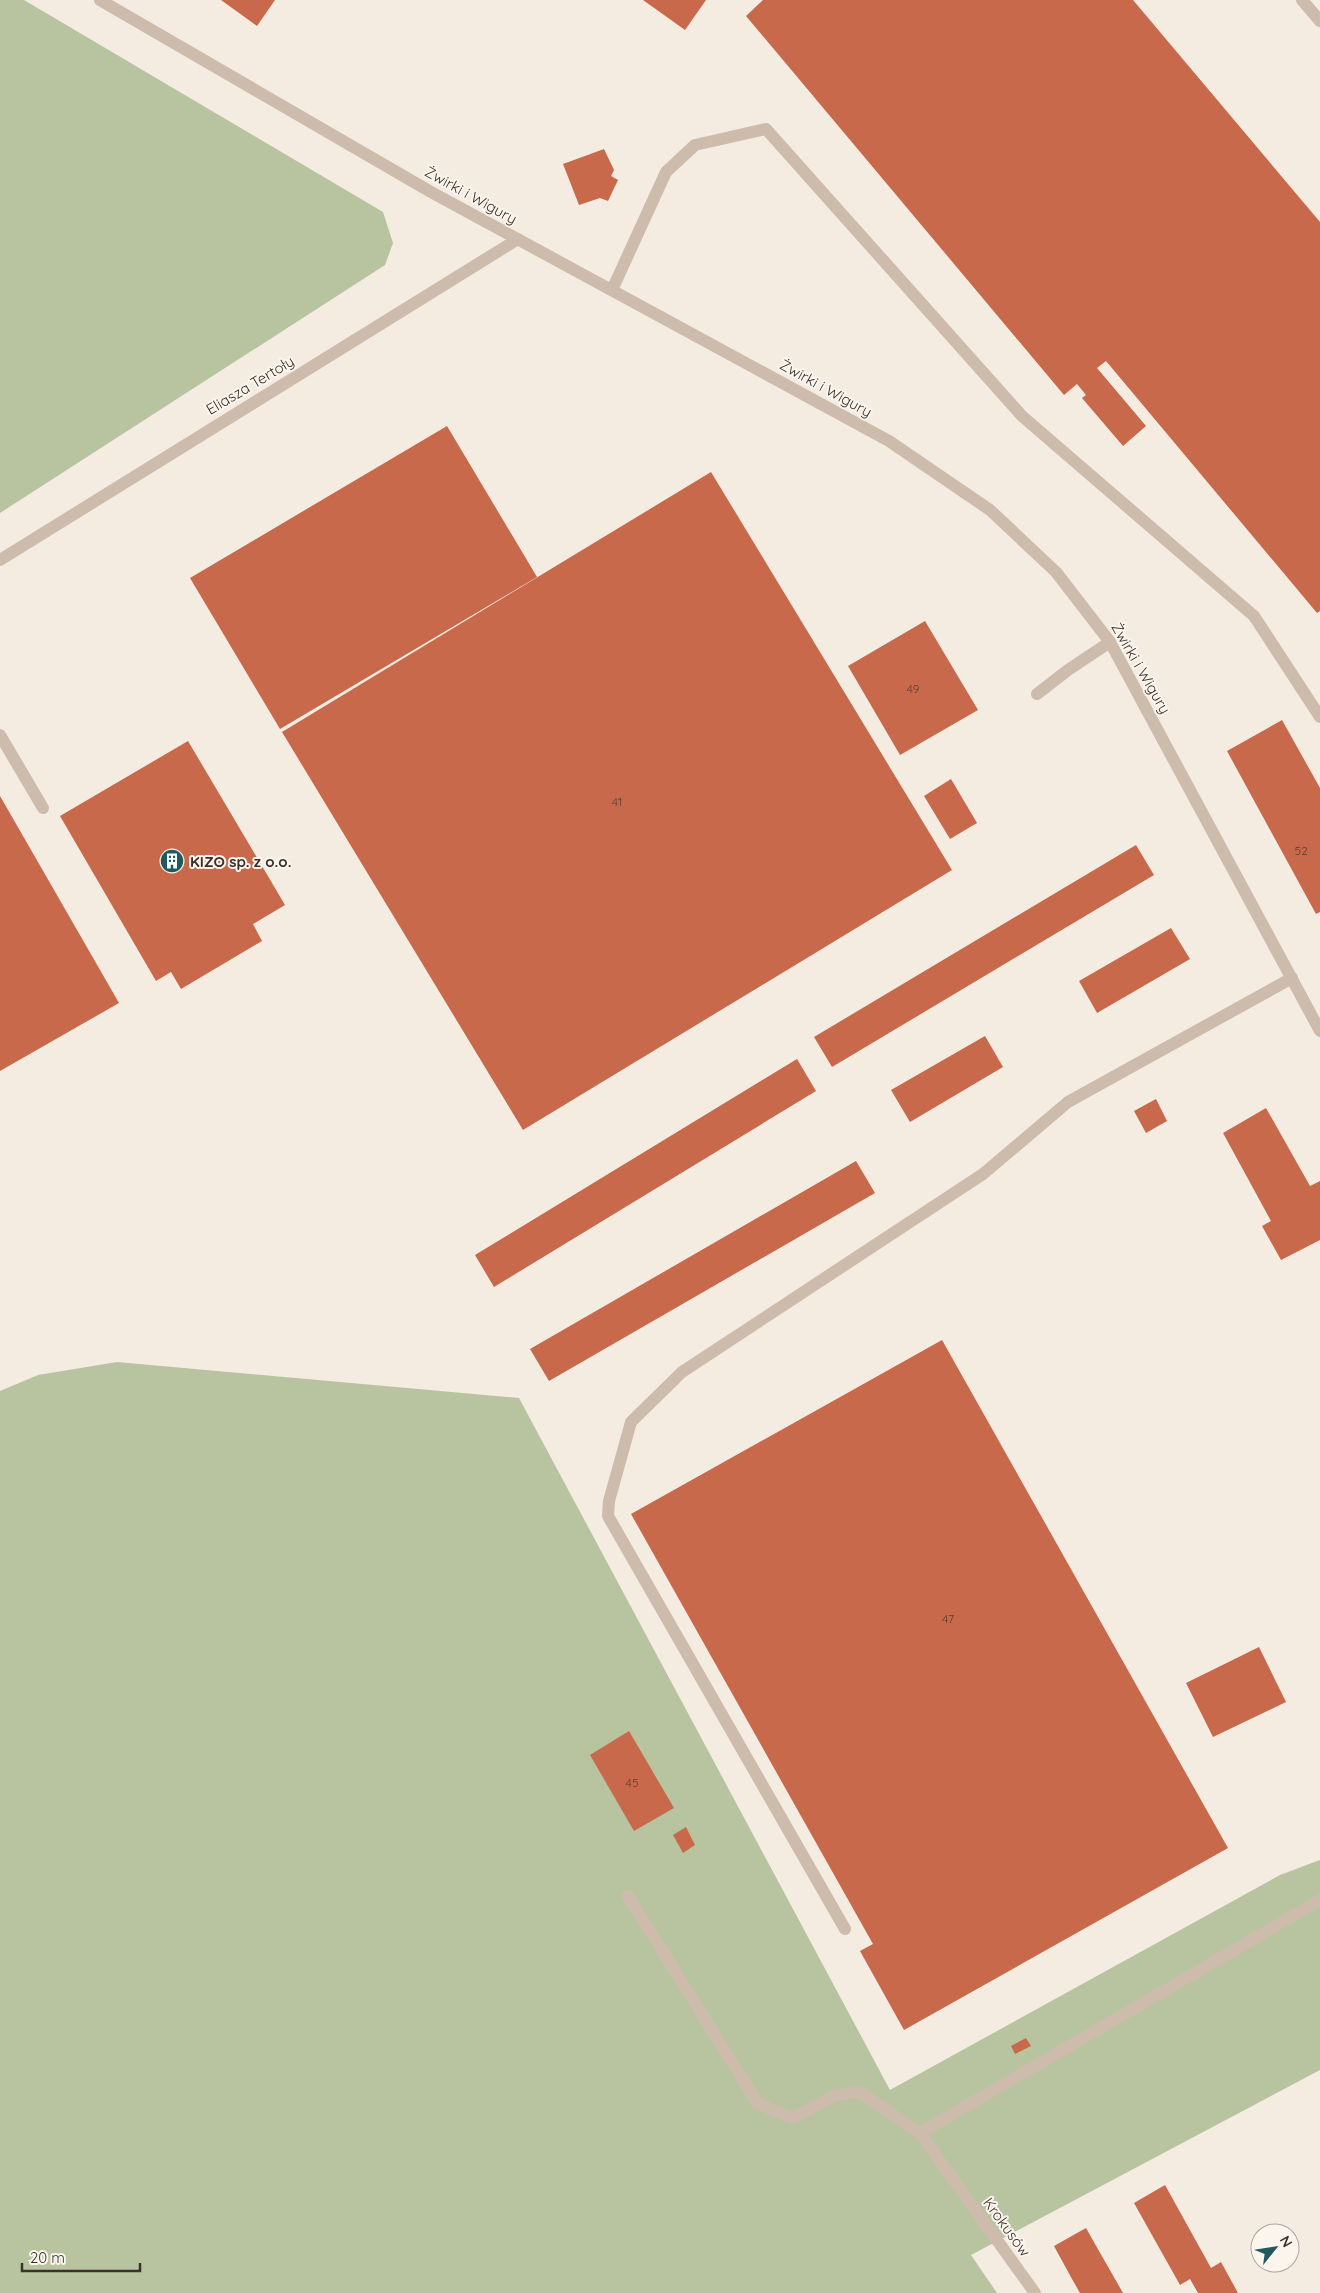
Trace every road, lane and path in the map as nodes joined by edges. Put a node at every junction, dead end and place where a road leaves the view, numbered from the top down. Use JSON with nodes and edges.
{"nodes":[{"id":1,"x":100,"y":0,"type":"edge"},
{"id":2,"x":1302,"y":0,"type":"edge"},
{"id":3,"x":1320,"y":21,"type":"edge"},
{"id":4,"x":518,"y":239,"type":"junction"},
{"id":5,"x":612,"y":290,"type":"junction"},
{"id":6,"x":0,"y":560,"type":"edge"},
{"id":7,"x":1110,"y":642,"type":"junction"},
{"id":8,"x":1037,"y":694,"type":"dead end"},
{"id":9,"x":1320,"y":717,"type":"edge"},
{"id":10,"x":0,"y":735,"type":"edge"},
{"id":11,"x":43,"y":808,"type":"dead end"},
{"id":12,"x":1292,"y":978,"type":"junction"},
{"id":13,"x":1320,"y":1031,"type":"edge"},
{"id":14,"x":628,"y":1896,"type":"dead end"},
{"id":15,"x":1320,"y":1900,"type":"edge"},
{"id":16,"x":845,"y":1929,"type":"dead end"},
{"id":17,"x":920,"y":2133,"type":"junction"},
{"id":18,"x":1035,"y":2293,"type":"edge"}],
"edges":[{"from":1,"to":4,"type":"street","name":"Żwirki i Wigury"},
{"from":2,"to":3,"type":"street"},
{"from":4,"to":5,"type":"street","name":"Żwirki i Wigury"},
{"from":4,"to":6,"type":"street","name":"Eliasza Tertoły"},
{"from":5,"to":7,"type":"street","name":"Żwirki i Wigury"},
{"from":5,"to":9,"type":"street"},
{"from":7,"to":8,"type":"street"},
{"from":7,"to":12,"type":"street","name":"Żwirki i Wigury"},
{"from":10,"to":11,"type":"street"},
{"from":12,"to":13,"type":"street","name":"Żwirki i Wigury"},
{"from":12,"to":16,"type":"street"},
{"from":14,"to":17,"type":"street"},
{"from":15,"to":17,"type":"street"},
{"from":17,"to":18,"type":"street","name":"Krokusów"}]}
